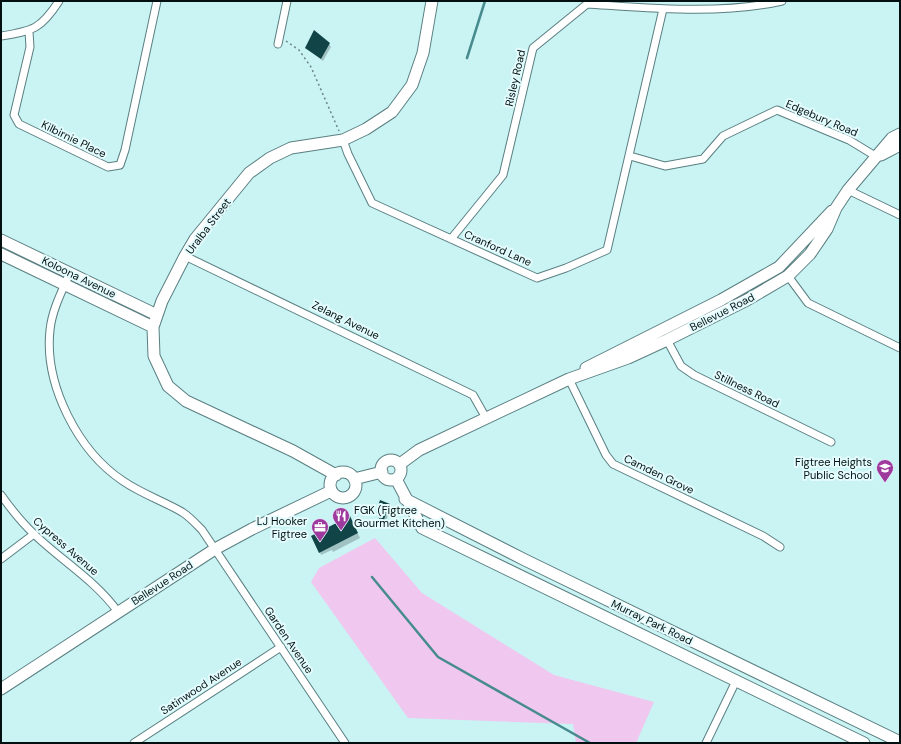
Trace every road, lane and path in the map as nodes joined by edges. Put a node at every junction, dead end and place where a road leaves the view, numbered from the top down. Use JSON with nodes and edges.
{"nodes":[{"id":1,"x":59,"y":1,"type":"edge"},
{"id":2,"x":157,"y":1,"type":"edge"},
{"id":3,"x":287,"y":1,"type":"edge"},
{"id":4,"x":432,"y":1,"type":"edge"},
{"id":5,"x":782,"y":1,"type":"edge"},
{"id":6,"x":663,"y":9,"type":"junction"},
{"id":7,"x":29,"y":32,"type":"junction"},
{"id":8,"x":1,"y":36,"type":"edge"},
{"id":9,"x":278,"y":40,"type":"joint"},
{"id":10,"x":900,"y":134,"type":"edge"},
{"id":11,"x":343,"y":140,"type":"junction"},
{"id":12,"x":900,"y":145,"type":"edge"},
{"id":13,"x":630,"y":156,"type":"junction"},
{"id":14,"x":877,"y":157,"type":"junction"},
{"id":15,"x":848,"y":190,"type":"junction"},
{"id":16,"x":836,"y":208,"type":"junction"},
{"id":17,"x":900,"y":215,"type":"edge"},
{"id":18,"x":450,"y":239,"type":"junction"},
{"id":19,"x":1,"y":240,"type":"edge"},
{"id":20,"x":1,"y":254,"type":"edge"},
{"id":21,"x":185,"y":256,"type":"junction"},
{"id":22,"x":70,"y":273,"type":"junction"},
{"id":23,"x":788,"y":276,"type":"junction"},
{"id":24,"x":65,"y":284,"type":"junction"},
{"id":25,"x":157,"y":315,"type":"junction"},
{"id":26,"x":153,"y":327,"type":"junction"},
{"id":27,"x":667,"y":340,"type":"junction"},
{"id":28,"x":900,"y":348,"type":"edge"},
{"id":29,"x":572,"y":377,"type":"junction"},
{"id":30,"x":486,"y":418,"type":"junction"},
{"id":31,"x":831,"y":442,"type":"dead end"},
{"id":32,"x":400,"y":464,"type":"junction"},
{"id":33,"x":382,"y":472,"type":"junction"},
{"id":34,"x":336,"y":475,"type":"junction"},
{"id":35,"x":396,"y":479,"type":"junction"},
{"id":36,"x":354,"y":480,"type":"junction"},
{"id":37,"x":331,"y":491,"type":"junction"},
{"id":38,"x":1,"y":495,"type":"edge"},
{"id":39,"x":405,"y":499,"type":"junction"},
{"id":40,"x":34,"y":534,"type":"junction"},
{"id":41,"x":780,"y":547,"type":"dead end"},
{"id":42,"x":215,"y":549,"type":"junction"},
{"id":43,"x":1,"y":559,"type":"edge"},
{"id":44,"x":525,"y":560,"type":"junction"},
{"id":45,"x":517,"y":575,"type":"junction"},
{"id":46,"x":118,"y":612,"type":"junction"},
{"id":47,"x":281,"y":647,"type":"junction"},
{"id":48,"x":736,"y":681,"type":"junction"},
{"id":49,"x":1,"y":689,"type":"edge"},
{"id":50,"x":343,"y":742,"type":"edge"},
{"id":51,"x":900,"y":742,"type":"edge"},
{"id":52,"x":134,"y":743,"type":"edge"},
{"id":53,"x":706,"y":743,"type":"edge"},
{"id":54,"x":864,"y":743,"type":"edge"}],
"edges":[{"from":1,"to":7,"type":"street"},
{"from":2,"to":7,"type":"street","name":"Kilbirnie Place"},
{"from":3,"to":9,"type":"street"},
{"from":4,"to":11,"type":"street","name":"Uralba Street"},
{"from":5,"to":6,"type":"street","name":"Risley Road"},
{"from":6,"to":13,"type":"street","name":"Cranford Lane"},
{"from":6,"to":18,"type":"street","name":"Risley Road"},
{"from":7,"to":8,"type":"street"},
{"from":9,"to":11,"type":"path"},
{"from":10,"to":14,"type":"street","name":"Bellevue Road"},
{"from":11,"to":18,"type":"street","name":"Cranford Lane"},
{"from":11,"to":21,"type":"street","name":"Uralba Street"},
{"from":12,"to":14,"type":"street","name":"Bellevue Road"},
{"from":13,"to":14,"type":"street","name":"Edgebury Road"},
{"from":13,"to":18,"type":"street","name":"Cranford Lane"},
{"from":14,"to":15,"type":"street","name":"Bellevue Road"},
{"from":15,"to":16,"type":"street","name":"Bellevue Road"},
{"from":15,"to":17,"type":"street"},
{"from":16,"to":23,"type":"street","name":"Bellevue Road"},
{"from":16,"to":29,"type":"street","name":"Bellevue Road"},
{"from":19,"to":22,"type":"street","name":"Koloona Avenue"},
{"from":20,"to":24,"type":"street","name":"Koloona Avenue"},
{"from":21,"to":25,"type":"street","name":"Uralba Street"},
{"from":21,"to":30,"type":"street","name":"Zelang Avenue"},
{"from":22,"to":24,"type":"street","name":"Garden Avenue"},
{"from":22,"to":25,"type":"street","name":"Koloona Avenue"},
{"from":23,"to":27,"type":"street","name":"Bellevue Road"},
{"from":23,"to":28,"type":"street"},
{"from":24,"to":26,"type":"street","name":"Koloona Avenue"},
{"from":24,"to":42,"type":"street","name":"Garden Avenue"},
{"from":25,"to":26,"type":"street","name":"Uralba Street"},
{"from":26,"to":34,"type":"street","name":"Uralba Street"},
{"from":27,"to":29,"type":"street","name":"Bellevue Road"},
{"from":27,"to":31,"type":"street","name":"Stillness Road"},
{"from":29,"to":30,"type":"street","name":"Bellevue Road"},
{"from":29,"to":41,"type":"street","name":"Camden Grove"},
{"from":30,"to":32,"type":"street","name":"Bellevue Road"},
{"from":32,"to":33,"type":"street"},
{"from":32,"to":35,"type":"street"},
{"from":33,"to":35,"type":"street"},
{"from":33,"to":36,"type":"street"},
{"from":34,"to":36,"type":"street"},
{"from":34,"to":37,"type":"street"},
{"from":35,"to":39,"type":"street","name":"Murray Park Road"},
{"from":36,"to":37,"type":"street"},
{"from":37,"to":42,"type":"street","name":"Bellevue Road"},
{"from":38,"to":40,"type":"street","name":"Cypress Avenue"},
{"from":39,"to":44,"type":"street","name":"Murray Park Road"},
{"from":39,"to":45,"type":"street","name":"Murray Park Road"},
{"from":40,"to":43,"type":"street"},
{"from":40,"to":46,"type":"street","name":"Cypress Avenue"},
{"from":42,"to":46,"type":"street","name":"Bellevue Road"},
{"from":42,"to":47,"type":"street","name":"Garden Avenue"},
{"from":44,"to":45,"type":"street"},
{"from":44,"to":51,"type":"street","name":"Murray Park Road"},
{"from":45,"to":48,"type":"street","name":"Murray Park Road"},
{"from":46,"to":49,"type":"street","name":"Bellevue Road"},
{"from":47,"to":50,"type":"street","name":"Garden Avenue"},
{"from":47,"to":52,"type":"street","name":"Satinwood Avenue"},
{"from":48,"to":53,"type":"street"},
{"from":48,"to":54,"type":"street","name":"Murray Park Road"}]}
